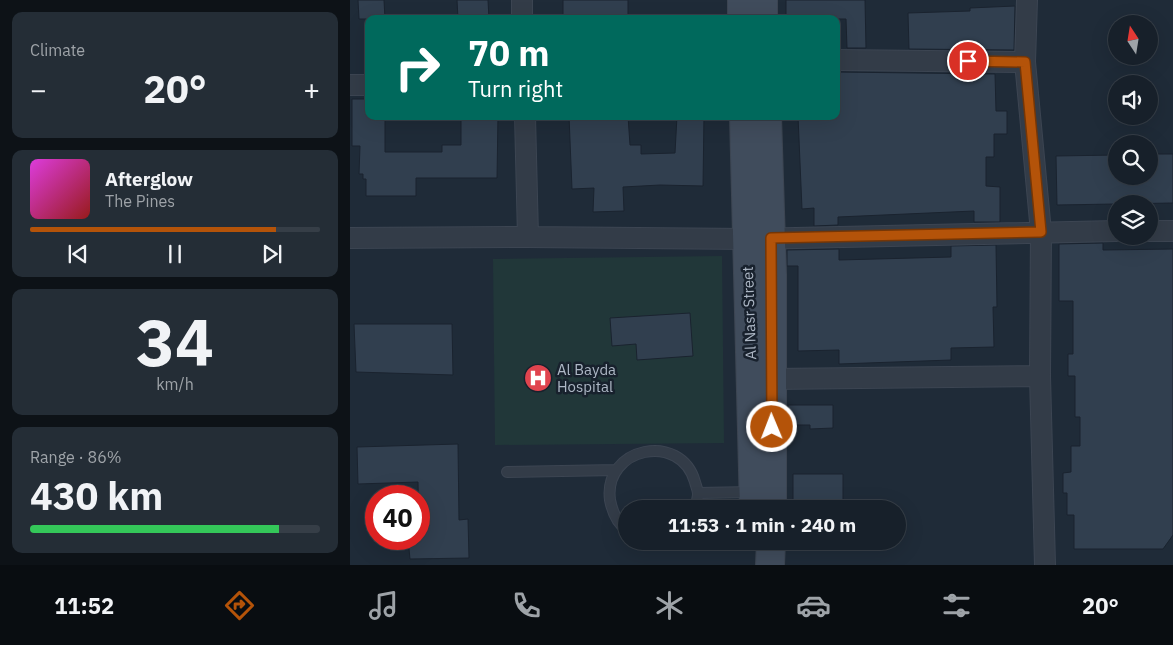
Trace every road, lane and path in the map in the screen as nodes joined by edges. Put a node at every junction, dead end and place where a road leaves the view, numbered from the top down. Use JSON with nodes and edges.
{"nodes":[{"id":1,"x":522,"y":0,"type":"edge"},
{"id":2,"x":742,"y":0,"type":"edge"},
{"id":3,"x":763,"y":0,"type":"edge"},
{"id":4,"x":1027,"y":0,"type":"edge"},
{"id":5,"x":522,"y":15,"type":"edge"},
{"id":6,"x":742,"y":15,"type":"edge"},
{"id":7,"x":763,"y":15,"type":"edge"},
{"id":8,"x":840,"y":60,"type":"edge"},
{"id":9,"x":1025,"y":62,"type":"junction"},
{"id":10,"x":365,"y":85,"type":"edge"},
{"id":11,"x":350,"y":86,"type":"edge"},
{"id":12,"x":525,"y":120,"type":"edge"},
{"id":13,"x":744,"y":120,"type":"edge"},
{"id":14,"x":767,"y":120,"type":"edge"},
{"id":15,"x":1108,"y":231,"type":"edge"},
{"id":16,"x":1158,"y":231,"type":"edge"},
{"id":17,"x":1173,"y":231,"type":"edge"},
{"id":18,"x":1041,"y":232,"type":"junction"},
{"id":19,"x":528,"y":237,"type":"junction"},
{"id":20,"x":350,"y":238,"type":"edge"},
{"id":21,"x":759,"y":239,"type":"junction"},
{"id":22,"x":1040,"y":376,"type":"junction"},
{"id":23,"x":772,"y":379,"type":"junction"},
{"id":24,"x":763,"y":459,"type":"junction"},
{"id":25,"x":616,"y":470,"type":"junction"},
{"id":26,"x":506,"y":472,"type":"dead end"},
{"id":27,"x":698,"y":493,"type":"junction"},
{"id":28,"x":697,"y":500,"type":"edge"},
{"id":29,"x":741,"y":500,"type":"edge"},
{"id":30,"x":760,"y":500,"type":"edge"},
{"id":31,"x":618,"y":519,"type":"edge"},
{"id":32,"x":754,"y":550,"type":"edge"},
{"id":33,"x":771,"y":550,"type":"edge"},
{"id":34,"x":754,"y":565,"type":"edge"},
{"id":35,"x":770,"y":565,"type":"edge"},
{"id":36,"x":1045,"y":565,"type":"edge"}],
"edges":[{"from":1,"to":5,"type":"street"},
{"from":2,"to":6,"type":"street"},
{"from":3,"to":7,"type":"street"},
{"from":4,"to":9,"type":"street"},
{"from":8,"to":9,"type":"street"},
{"from":9,"to":18,"type":"street"},
{"from":10,"to":11,"type":"street"},
{"from":12,"to":19,"type":"street"},
{"from":13,"to":21,"type":"street","name":"Al Nasr Street"},
{"from":14,"to":21,"type":"street","name":"Al Nasr Street"},
{"from":15,"to":18,"type":"street"},
{"from":16,"to":17,"type":"street"},
{"from":18,"to":21,"type":"street"},
{"from":18,"to":22,"type":"street"},
{"from":19,"to":20,"type":"street"},
{"from":19,"to":21,"type":"street"},
{"from":21,"to":23,"type":"street","name":"Al Nasr Street"},
{"from":21,"to":24,"type":"street","name":"Al Nasr Street"},
{"from":22,"to":23,"type":"street"},
{"from":22,"to":36,"type":"street"},
{"from":23,"to":24,"type":"street","name":"Al Nasr Street"},
{"from":24,"to":30,"type":"street","name":"Al Nasr Street"},
{"from":25,"to":26,"type":"lane"},
{"from":25,"to":27,"type":"lane"},
{"from":25,"to":31,"type":"lane"},
{"from":27,"to":28,"type":"lane"},
{"from":27,"to":29,"type":"lane"},
{"from":32,"to":34,"type":"street"},
{"from":33,"to":35,"type":"street"}]}
